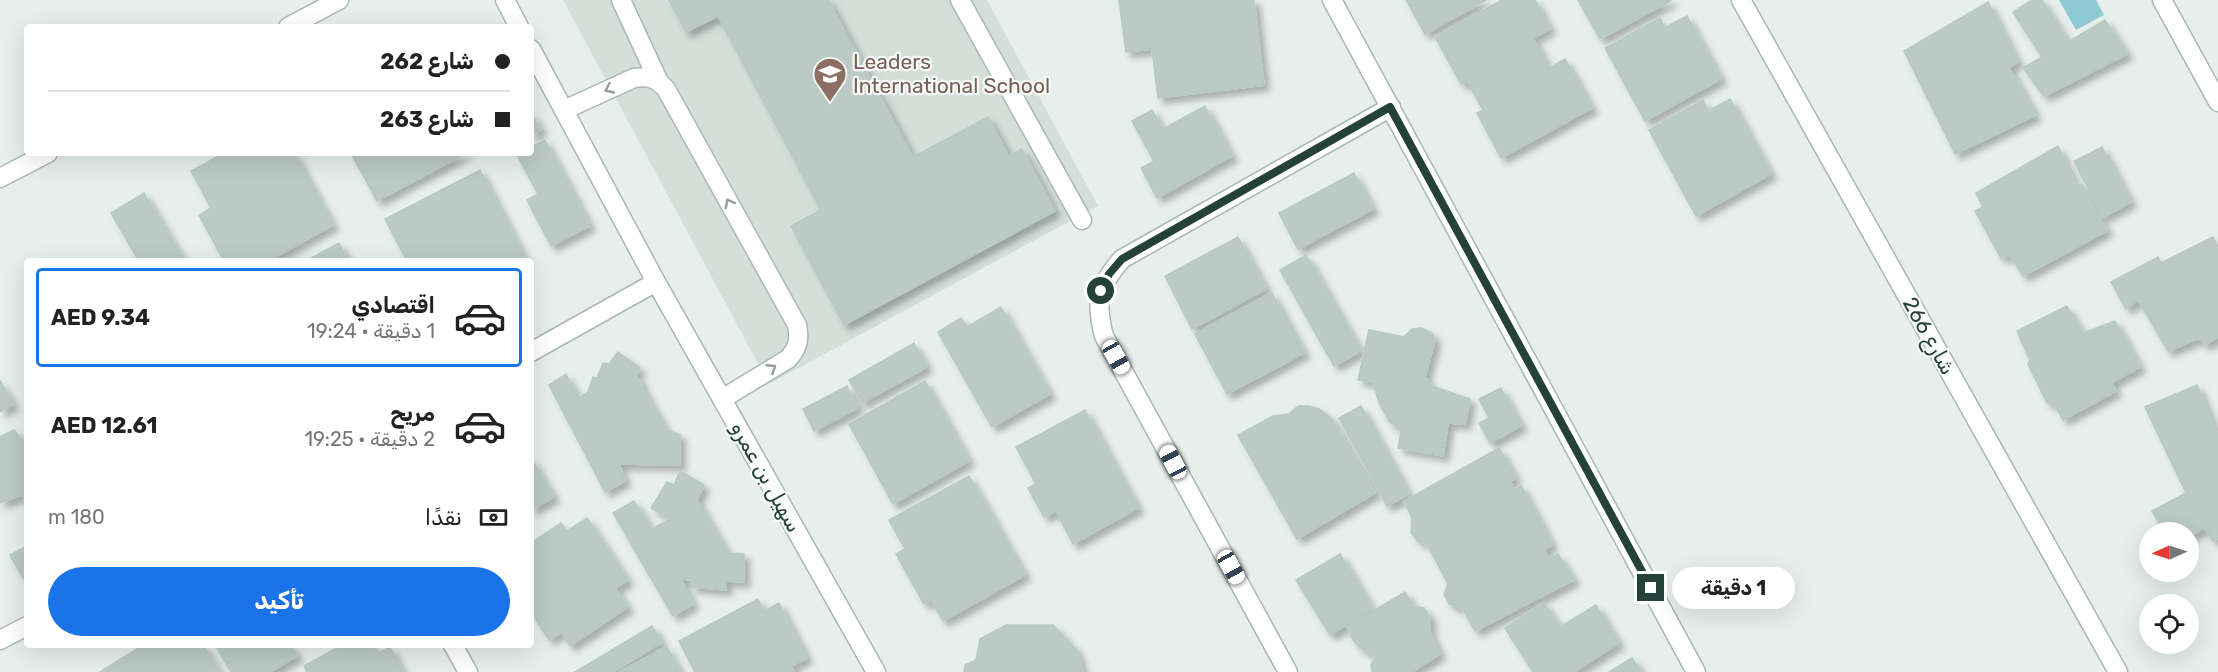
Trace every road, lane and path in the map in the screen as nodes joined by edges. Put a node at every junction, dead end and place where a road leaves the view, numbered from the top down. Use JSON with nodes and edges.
{"nodes":[{"id":1,"x":339,"y":0,"type":"edge"},
{"id":2,"x":505,"y":0,"type":"edge"},
{"id":3,"x":621,"y":0,"type":"edge"},
{"id":4,"x":960,"y":0,"type":"edge"},
{"id":5,"x":1332,"y":0,"type":"edge"},
{"id":6,"x":1741,"y":0,"type":"edge"},
{"id":7,"x":2162,"y":0,"type":"edge"},
{"id":8,"x":294,"y":24,"type":"edge"},
{"id":9,"x":517,"y":24,"type":"edge"},
{"id":10,"x":534,"y":55,"type":"edge"},
{"id":11,"x":658,"y":80,"type":"junction"},
{"id":12,"x":2218,"y":102,"type":"edge"},
{"id":13,"x":1390,"y":107,"type":"junction"},
{"id":14,"x":564,"y":110,"type":"junction"},
{"id":15,"x":42,"y":156,"type":"edge"},
{"id":16,"x":0,"y":178,"type":"edge"},
{"id":17,"x":1082,"y":220,"type":"dead end"},
{"id":18,"x":656,"y":282,"type":"junction"},
{"id":19,"x":534,"y":350,"type":"edge"},
{"id":20,"x":722,"y":399,"type":"junction"},
{"id":21,"x":24,"y":628,"type":"edge"},
{"id":22,"x":0,"y":640,"type":"edge"},
{"id":23,"x":455,"y":648,"type":"edge"},
{"id":24,"x":468,"y":672,"type":"edge"},
{"id":25,"x":876,"y":672,"type":"edge"},
{"id":26,"x":1288,"y":672,"type":"edge"},
{"id":27,"x":1696,"y":672,"type":"edge"},
{"id":28,"x":2118,"y":672,"type":"edge"}],
"edges":[{"from":1,"to":8,"type":"street"},
{"from":2,"to":9,"type":"street"},
{"from":3,"to":11,"type":"street"},
{"from":4,"to":17,"type":"street"},
{"from":5,"to":13,"type":"street"},
{"from":6,"to":28,"type":"street","name":"شارع 266"},
{"from":7,"to":12,"type":"street"},
{"from":10,"to":14,"type":"street","name":"سهيل بن عمرو"},
{"from":11,"to":14,"type":"street","one_way":true},
{"from":20,"to":11,"type":"street","one_way":true},
{"from":13,"to":26,"type":"street"},
{"from":13,"to":27,"type":"street"},
{"from":14,"to":18,"type":"street","name":"سهيل بن عمرو"},
{"from":15,"to":16,"type":"street"},
{"from":18,"to":19,"type":"street"},
{"from":18,"to":20,"type":"street","name":"سهيل بن عمرو"},
{"from":20,"to":25,"type":"street","name":"سهيل بن عمرو"},
{"from":21,"to":22,"type":"street"},
{"from":23,"to":24,"type":"street"}]}
